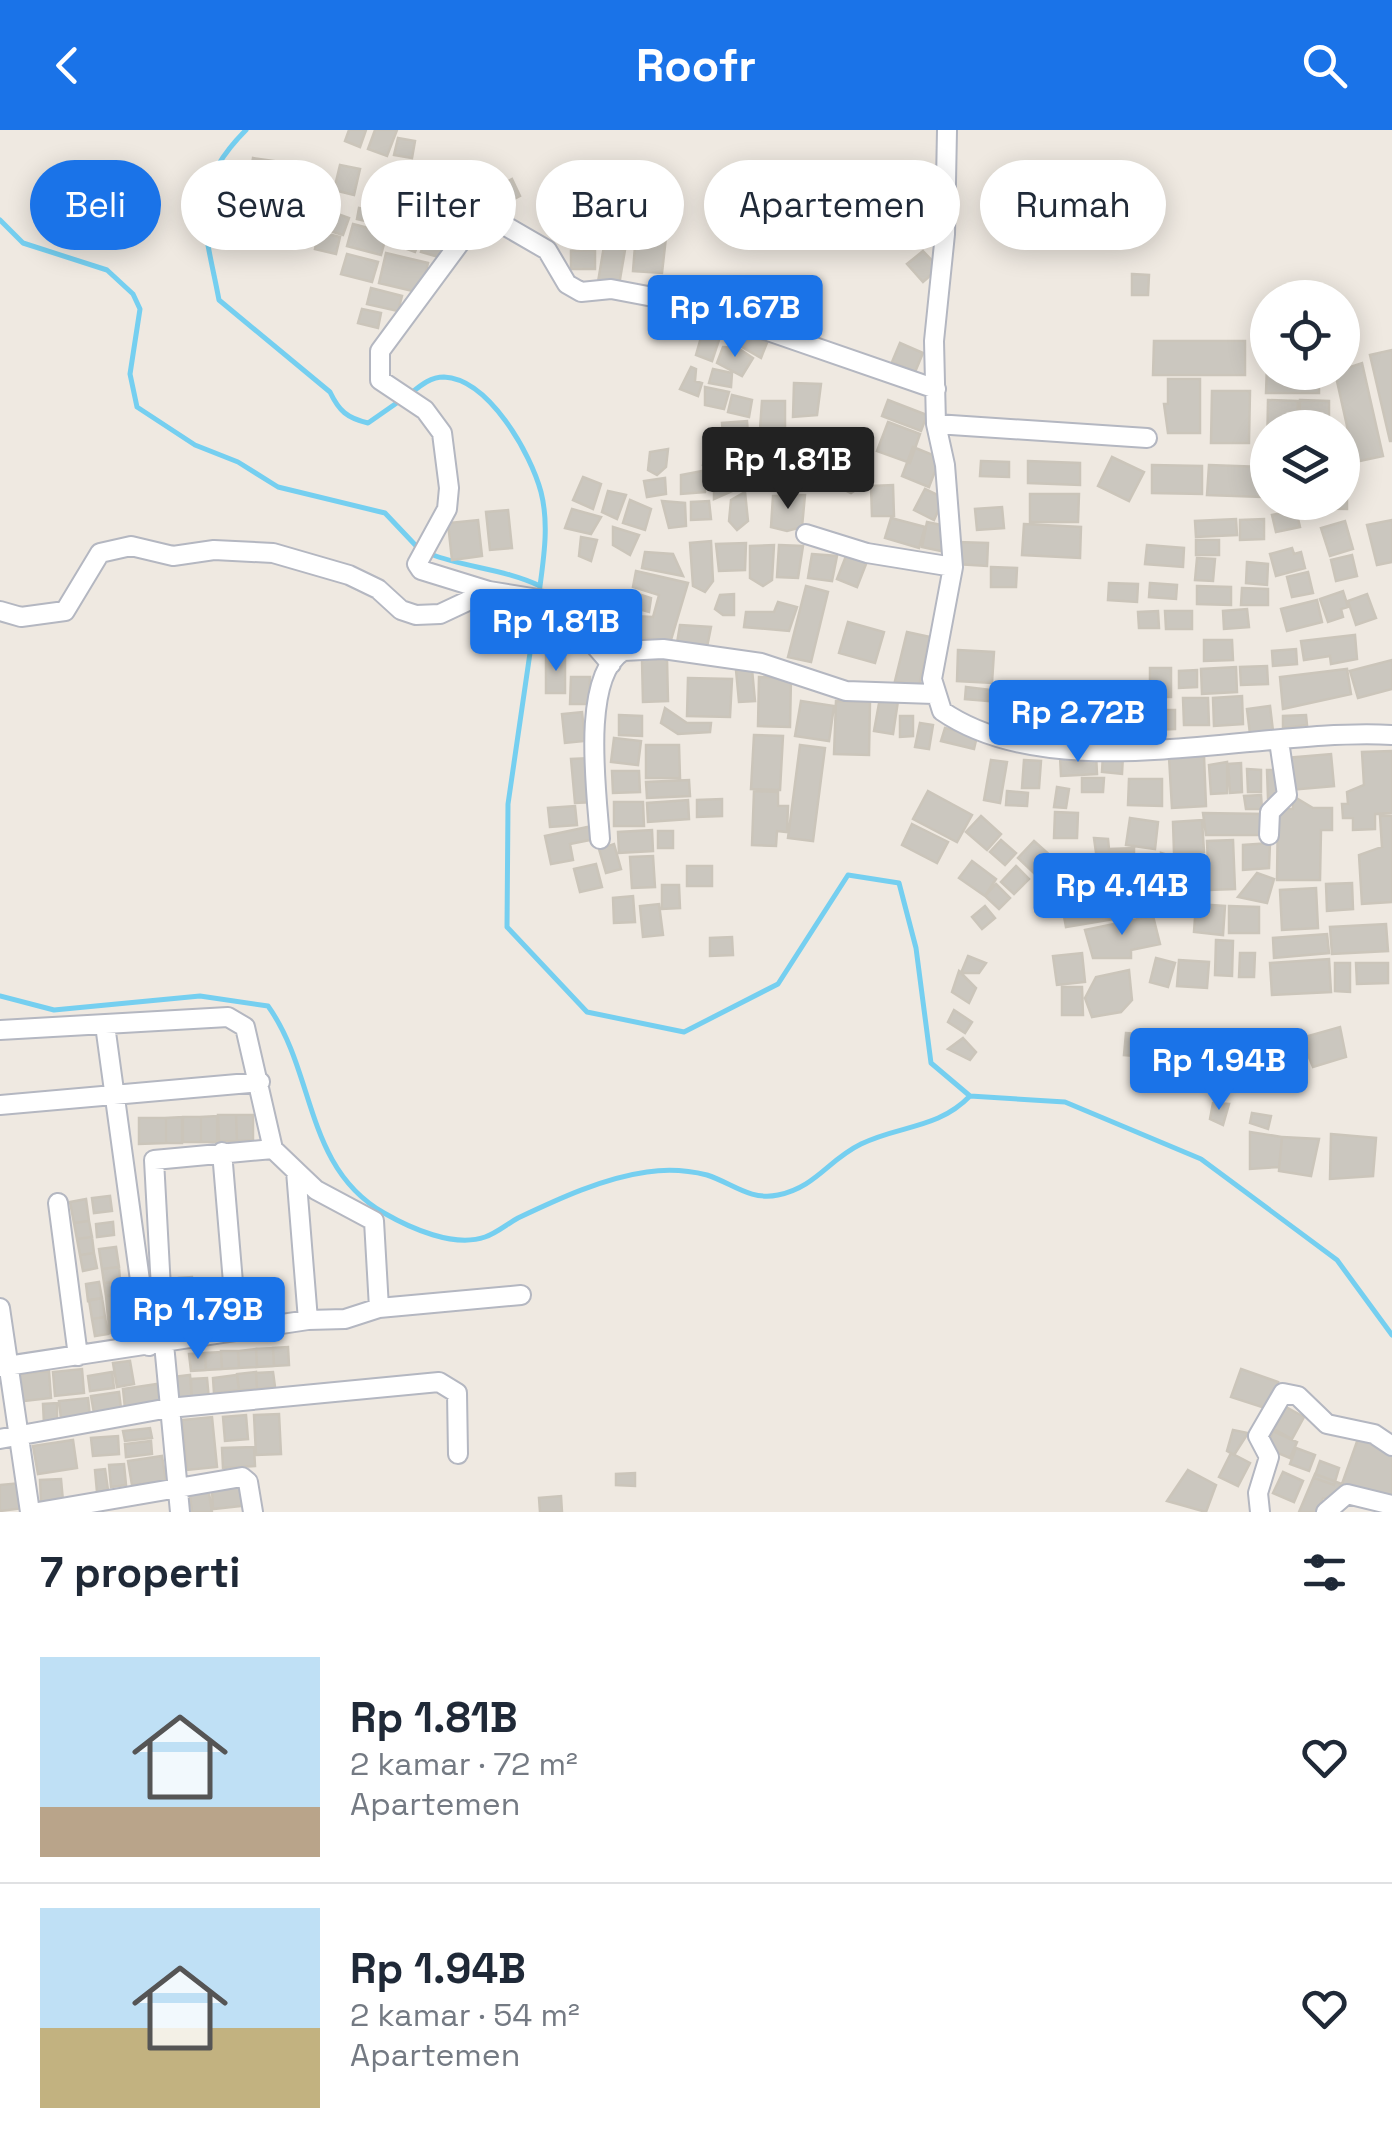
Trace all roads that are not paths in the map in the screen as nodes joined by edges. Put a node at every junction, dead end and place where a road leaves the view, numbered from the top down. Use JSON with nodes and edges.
{"nodes":[{"id":1,"x":947,"y":130,"type":"edge"},
{"id":2,"x":936,"y":389,"type":"junction"},
{"id":3,"x":936,"y":424,"type":"junction"},
{"id":4,"x":1147,"y":438,"type":"dead end"},
{"id":5,"x":806,"y":534,"type":"dead end"},
{"id":6,"x":953,"y":567,"type":"junction"},
{"id":7,"x":489,"y":591,"type":"junction"},
{"id":8,"x":0,"y":611,"type":"edge"},
{"id":9,"x":611,"y":664,"type":"junction"},
{"id":10,"x":934,"y":694,"type":"junction"},
{"id":11,"x":1392,"y":735,"type":"edge"},
{"id":12,"x":1278,"y":741,"type":"junction"},
{"id":13,"x":1269,"y":835,"type":"dead end"},
{"id":14,"x":600,"y":838,"type":"dead end"},
{"id":15,"x":105,"y":1025,"type":"junction"},
{"id":16,"x":0,"y":1030,"type":"edge"},
{"id":17,"x":260,"y":1082,"type":"junction"},
{"id":18,"x":114,"y":1093,"type":"junction"},
{"id":19,"x":0,"y":1105,"type":"edge"},
{"id":20,"x":273,"y":1148,"type":"junction"},
{"id":21,"x":222,"y":1152,"type":"junction"},
{"id":22,"x":296,"y":1172,"type":"junction"},
{"id":23,"x":58,"y":1203,"type":"dead end"},
{"id":24,"x":521,"y":1295,"type":"dead end"},
{"id":25,"x":0,"y":1308,"type":"edge"},
{"id":26,"x":379,"y":1308,"type":"junction"},
{"id":27,"x":308,"y":1320,"type":"junction"},
{"id":28,"x":238,"y":1330,"type":"junction"},
{"id":29,"x":156,"y":1345,"type":"junction"},
{"id":30,"x":78,"y":1356,"type":"junction"},
{"id":31,"x":4,"y":1366,"type":"edge"},
{"id":32,"x":169,"y":1408,"type":"junction"},
{"id":33,"x":8,"y":1437,"type":"edge"},
{"id":34,"x":1392,"y":1446,"type":"edge"},
{"id":35,"x":458,"y":1454,"type":"dead end"},
{"id":36,"x":176,"y":1487,"type":"junction"},
{"id":37,"x":1392,"y":1505,"type":"edge"},
{"id":38,"x":105,"y":1506,"type":"edge"},
{"id":39,"x":34,"y":1512,"type":"edge"},
{"id":40,"x":180,"y":1512,"type":"edge"},
{"id":41,"x":253,"y":1512,"type":"edge"},
{"id":42,"x":1260,"y":1512,"type":"edge"},
{"id":43,"x":1326,"y":1512,"type":"edge"}],
"edges":[{"from":1,"to":2,"type":"street"},
{"from":2,"to":3,"type":"street"},
{"from":2,"to":7,"type":"street"},
{"from":3,"to":4,"type":"street"},
{"from":3,"to":6,"type":"street"},
{"from":5,"to":6,"type":"street"},
{"from":6,"to":10,"type":"street"},
{"from":7,"to":8,"type":"street"},
{"from":7,"to":9,"type":"street"},
{"from":9,"to":10,"type":"street"},
{"from":9,"to":14,"type":"street"},
{"from":10,"to":12,"type":"street"},
{"from":11,"to":12,"type":"street"},
{"from":12,"to":13,"type":"street"},
{"from":15,"to":16,"type":"street"},
{"from":15,"to":17,"type":"street"},
{"from":15,"to":18,"type":"street"},
{"from":17,"to":18,"type":"street"},
{"from":17,"to":20,"type":"street"},
{"from":18,"to":19,"type":"street"},
{"from":18,"to":29,"type":"street"},
{"from":20,"to":21,"type":"street"},
{"from":20,"to":22,"type":"street"},
{"from":21,"to":28,"type":"street"},
{"from":21,"to":29,"type":"street"},
{"from":22,"to":26,"type":"street"},
{"from":22,"to":27,"type":"street"},
{"from":23,"to":30,"type":"street"},
{"from":24,"to":26,"type":"street"},
{"from":25,"to":31,"type":"street"},
{"from":26,"to":27,"type":"street"},
{"from":27,"to":28,"type":"street"},
{"from":28,"to":29,"type":"street"},
{"from":29,"to":30,"type":"street"},
{"from":29,"to":32,"type":"street"},
{"from":30,"to":31,"type":"street"},
{"from":31,"to":33,"type":"street"},
{"from":32,"to":33,"type":"street"},
{"from":32,"to":35,"type":"street"},
{"from":32,"to":36,"type":"street"},
{"from":33,"to":39,"type":"street"},
{"from":34,"to":42,"type":"street"},
{"from":36,"to":38,"type":"street"},
{"from":36,"to":40,"type":"street"},
{"from":36,"to":41,"type":"street"},
{"from":37,"to":43,"type":"street"},
{"from":38,"to":39,"type":"street"}]}
